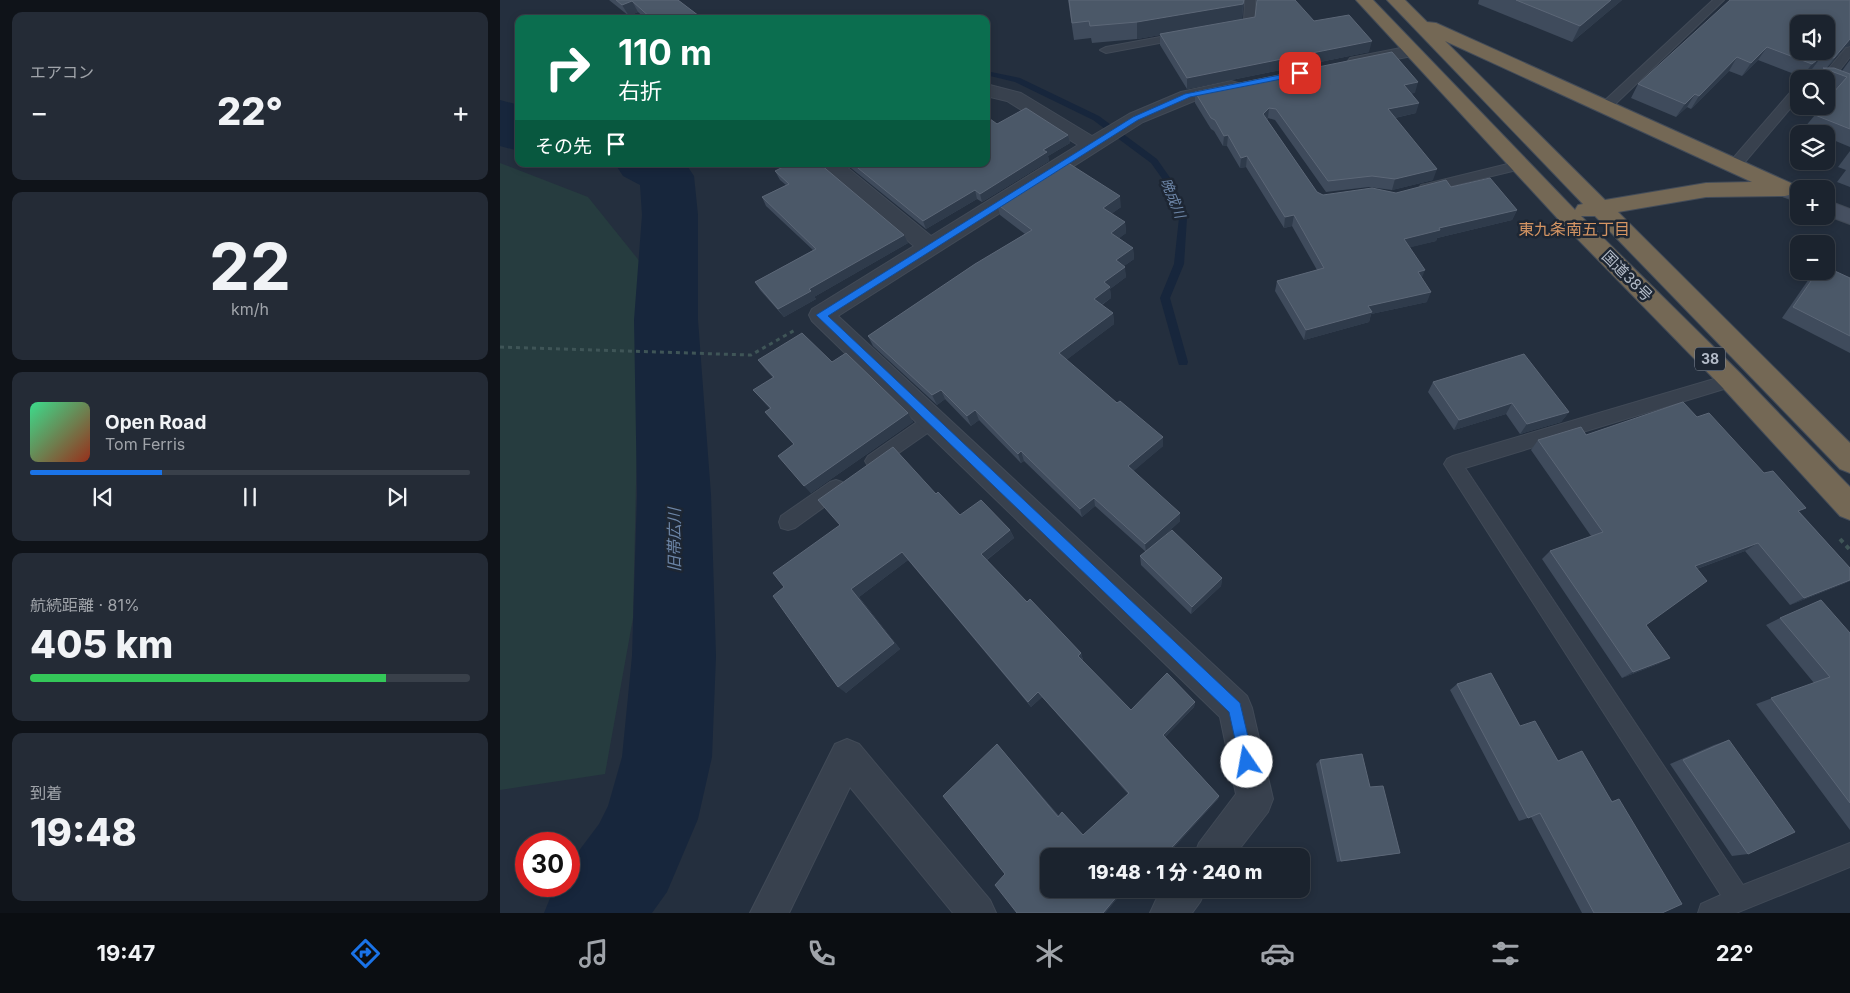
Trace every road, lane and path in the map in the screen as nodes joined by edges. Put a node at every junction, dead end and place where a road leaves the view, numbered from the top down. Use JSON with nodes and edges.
{"nodes":[{"id":1,"x":1250,"y":0,"type":"edge"},
{"id":2,"x":1364,"y":0,"type":"edge"},
{"id":3,"x":1395,"y":0,"type":"edge"},
{"id":4,"x":1719,"y":0,"type":"edge"},
{"id":5,"x":1415,"y":20,"type":"junction"},
{"id":6,"x":1221,"y":29,"type":"edge"},
{"id":7,"x":1192,"y":34,"type":"edge"},
{"id":8,"x":1106,"y":50,"type":"edge"},
{"id":9,"x":1850,"y":50,"type":"edge"},
{"id":10,"x":1411,"y":51,"type":"junction"},
{"id":11,"x":1343,"y":64,"type":"edge"},
{"id":12,"x":1834,"y":70,"type":"edge"},
{"id":13,"x":1835,"y":81,"type":"edge"},
{"id":14,"x":1246,"y":84,"type":"edge"},
{"id":15,"x":1850,"y":86,"type":"edge"},
{"id":16,"x":990,"y":91,"type":"edge"},
{"id":17,"x":1790,"y":101,"type":"edge"},
{"id":18,"x":1605,"y":107,"type":"junction"},
{"id":19,"x":1096,"y":142,"type":"junction"},
{"id":20,"x":1520,"y":165,"type":"junction"},
{"id":21,"x":1734,"y":166,"type":"junction"},
{"id":22,"x":834,"y":167,"type":"edge"},
{"id":23,"x":1790,"y":191,"type":"edge"},
{"id":24,"x":1411,"y":192,"type":"edge"},
{"id":25,"x":1790,"y":192,"type":"edge"},
{"id":26,"x":1600,"y":207,"type":"junction"},
{"id":27,"x":1835,"y":211,"type":"edge"},
{"id":28,"x":1567,"y":215,"type":"junction"},
{"id":29,"x":1850,"y":217,"type":"edge"},
{"id":30,"x":930,"y":247,"type":"junction"},
{"id":31,"x":822,"y":315,"type":"junction"},
{"id":32,"x":500,"y":347,"type":"edge"},
{"id":33,"x":1731,"y":380,"type":"junction"},
{"id":34,"x":933,"y":420,"type":"junction"},
{"id":35,"x":1850,"y":461,"type":"edge"},
{"id":36,"x":1850,"y":507,"type":"edge"},
{"id":37,"x":788,"y":522,"type":"dead end"},
{"id":38,"x":1218,"y":848,"type":"edge"},
{"id":39,"x":1850,"y":854,"type":"edge"},
{"id":40,"x":1180,"y":898,"type":"edge"},
{"id":41,"x":1738,"y":899,"type":"junction"},
{"id":42,"x":769,"y":913,"type":"edge"},
{"id":43,"x":977,"y":913,"type":"edge"},
{"id":44,"x":1169,"y":913,"type":"edge"},
{"id":45,"x":1710,"y":913,"type":"edge"}],
"edges":[{"from":1,"to":6,"type":"lane"},
{"from":2,"to":10,"type":"highway","name":"国道38号","number":"38"},
{"from":3,"to":5,"type":"highway","name":"国道38号","number":"38"},
{"from":4,"to":18,"type":"lane"},
{"from":5,"to":18,"type":"highway"},
{"from":5,"to":26,"type":"highway","name":"国道38号","number":"38"},
{"from":7,"to":8,"type":"lane"},
{"from":9,"to":12,"type":"lane"},
{"from":10,"to":11,"type":"street"},
{"from":10,"to":20,"type":"highway","name":"国道38号","number":"38"},
{"from":13,"to":15,"type":"lane"},
{"from":14,"to":19,"type":"street"},
{"from":16,"to":19,"type":"street"},
{"from":17,"to":21,"type":"lane"},
{"from":18,"to":21,"type":"highway"},
{"from":19,"to":30,"type":"street"},
{"from":20,"to":24,"type":"lane"},
{"from":20,"to":28,"type":"highway","name":"国道38号","number":"38"},
{"from":21,"to":23,"type":"highway"},
{"from":22,"to":30,"type":"street"},
{"from":25,"to":26,"type":"highway"},
{"from":26,"to":28,"type":"highway"},
{"from":26,"to":35,"type":"highway","name":"国道38号","number":"38"},
{"from":27,"to":29,"type":"street"},
{"from":28,"to":33,"type":"highway","name":"国道38号","number":"38"},
{"from":30,"to":31,"type":"street"},
{"from":31,"to":32,"type":"path"},
{"from":31,"to":34,"type":"street"},
{"from":33,"to":36,"type":"highway","name":"国道38号","number":"38"},
{"from":33,"to":41,"type":"lane"},
{"from":34,"to":37,"type":"lane"},
{"from":34,"to":38,"type":"street"},
{"from":39,"to":41,"type":"lane"},
{"from":40,"to":44,"type":"street"},
{"from":41,"to":45,"type":"lane"},
{"from":42,"to":43,"type":"street"}]}
